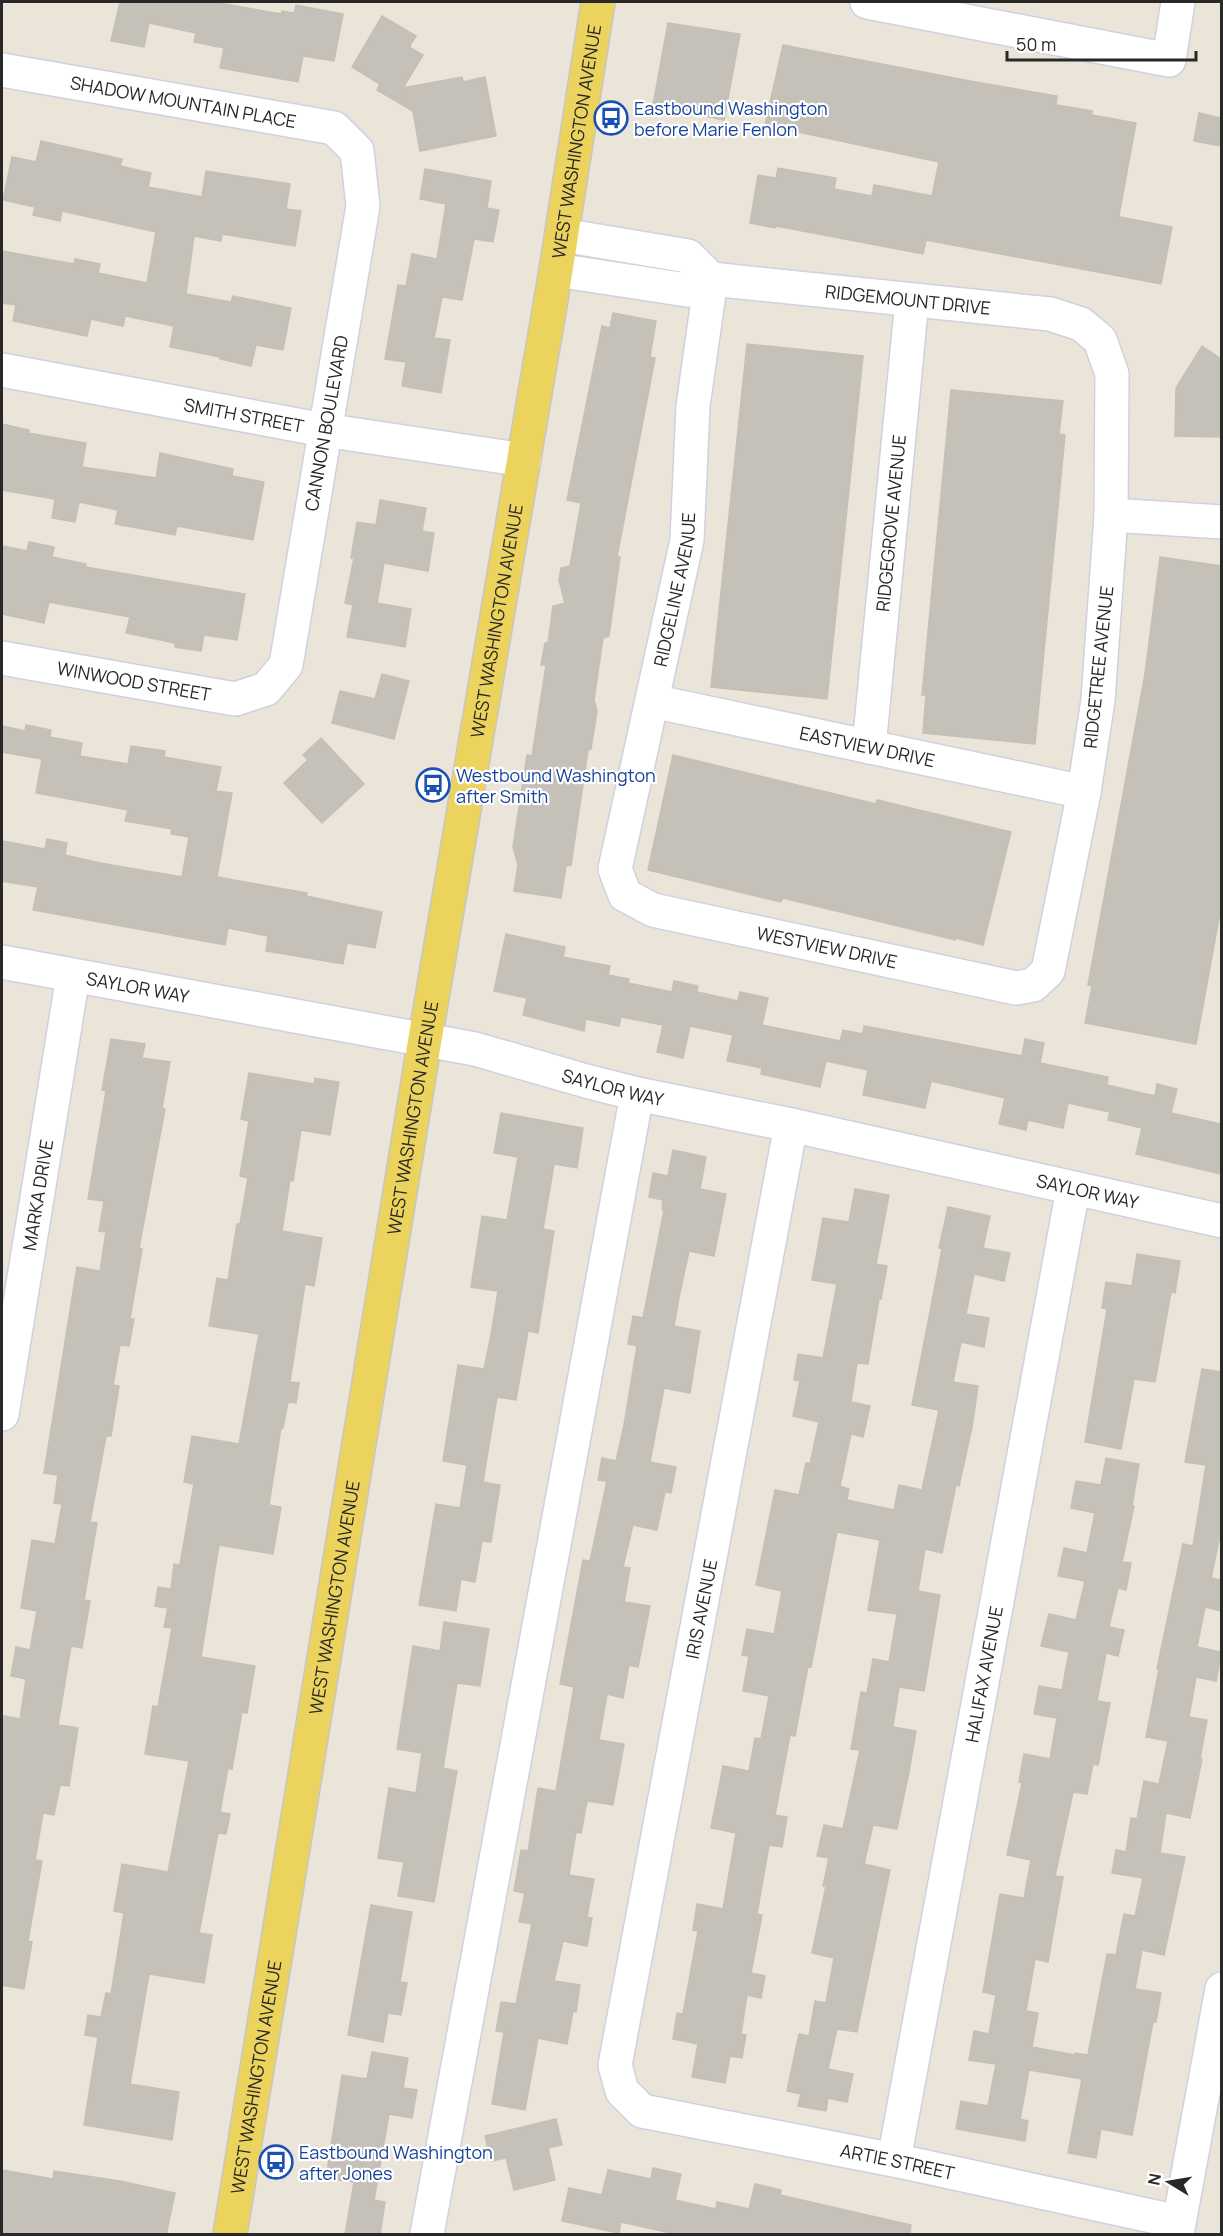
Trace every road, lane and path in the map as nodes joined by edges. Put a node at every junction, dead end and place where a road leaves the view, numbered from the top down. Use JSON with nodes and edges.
{"nodes":[{"id":1,"x":598,"y":2,"type":"edge"},
{"id":2,"x":867,"y":2,"type":"edge"},
{"id":3,"x":1178,"y":2,"type":"edge"},
{"id":4,"x":2,"y":70,"type":"edge"},
{"id":5,"x":357,"y":151,"type":"joint"},
{"id":6,"x":562,"y":235,"type":"junction"},
{"id":7,"x":556,"y":270,"type":"junction"},
{"id":8,"x":711,"y":279,"type":"junction"},
{"id":9,"x":912,"y":300,"type":"junction"},
{"id":10,"x":1100,"y":340,"type":"joint"},
{"id":11,"x":2,"y":370,"type":"edge"},
{"id":12,"x":324,"y":430,"type":"junction"},
{"id":13,"x":524,"y":460,"type":"junction"},
{"id":14,"x":1111,"y":515,"type":"junction"},
{"id":15,"x":1221,"y":522,"type":"edge"},
{"id":16,"x":2,"y":658,"type":"edge"},
{"id":17,"x":266,"y":688,"type":"joint"},
{"id":18,"x":652,"y":701,"type":"junction"},
{"id":19,"x":869,"y":747,"type":"junction"},
{"id":20,"x":1084,"y":792,"type":"junction"},
{"id":21,"x":625,"y":895,"type":"joint"},
{"id":22,"x":2,"y":962,"type":"edge"},
{"id":23,"x":73,"y":976,"type":"junction"},
{"id":24,"x":1033,"y":986,"type":"joint"},
{"id":25,"x":425,"y":1039,"type":"junction"},
{"id":26,"x":637,"y":1094,"type":"junction"},
{"id":27,"x":791,"y":1125,"type":"junction"},
{"id":28,"x":1073,"y":1189,"type":"junction"},
{"id":29,"x":1221,"y":1221,"type":"edge"},
{"id":30,"x":2,"y":1414,"type":"edge"},
{"id":31,"x":1221,"y":1989,"type":"edge"},
{"id":32,"x":622,"y":2091,"type":"joint"},
{"id":33,"x":894,"y":2160,"type":"junction"},
{"id":34,"x":1178,"y":2228,"type":"edge"},
{"id":35,"x":230,"y":2235,"type":"edge"},
{"id":36,"x":427,"y":2235,"type":"edge"}],
"edges":[{"from":1,"to":6,"type":"main road","name":"WEST WASHINGTON AVENUE"},
{"from":2,"to":3,"type":"street"},
{"from":4,"to":5,"type":"street","name":"SHADOW MOUNTAIN PLACE"},
{"from":5,"to":12,"type":"street","name":"CANNON BOULEVARD"},
{"from":6,"to":7,"type":"main road","name":"WEST WASHINGTON AVENUE"},
{"from":6,"to":8,"type":"street"},
{"from":7,"to":8,"type":"street","name":"RIDGEMOUNT DRIVE"},
{"from":7,"to":13,"type":"main road","name":"WEST WASHINGTON AVENUE"},
{"from":8,"to":9,"type":"street","name":"RIDGEMOUNT DRIVE"},
{"from":8,"to":18,"type":"street","name":"RIDGELINE AVENUE"},
{"from":9,"to":10,"type":"street","name":"RIDGEMOUNT DRIVE"},
{"from":9,"to":19,"type":"street","name":"RIDGEGROVE AVENUE"},
{"from":10,"to":14,"type":"street","name":"RIDGETREE AVENUE"},
{"from":11,"to":12,"type":"street","name":"SMITH STREET"},
{"from":12,"to":13,"type":"street","name":"SMITH STREET"},
{"from":12,"to":17,"type":"street","name":"CANNON BOULEVARD"},
{"from":13,"to":25,"type":"main road","name":"WEST WASHINGTON AVENUE"},
{"from":14,"to":15,"type":"street"},
{"from":14,"to":20,"type":"street","name":"RIDGETREE AVENUE"},
{"from":16,"to":17,"type":"street","name":"WINWOOD STREET"},
{"from":18,"to":19,"type":"street","name":"EASTVIEW DRIVE"},
{"from":18,"to":21,"type":"street","name":"RIDGELINE AVENUE"},
{"from":19,"to":20,"type":"street","name":"EASTVIEW DRIVE"},
{"from":20,"to":24,"type":"street","name":"RIDGETREE AVENUE"},
{"from":21,"to":24,"type":"street","name":"WESTVIEW DRIVE"},
{"from":22,"to":23,"type":"street","name":"SAYLOR WAY"},
{"from":23,"to":25,"type":"street","name":"SAYLOR WAY"},
{"from":23,"to":30,"type":"street","name":"MARKA DRIVE"},
{"from":25,"to":26,"type":"street","name":"SAYLOR WAY"},
{"from":25,"to":35,"type":"main road","name":"WEST WASHINGTON AVENUE"},
{"from":26,"to":27,"type":"street","name":"SAYLOR WAY"},
{"from":26,"to":36,"type":"street"},
{"from":27,"to":28,"type":"street","name":"SAYLOR WAY"},
{"from":27,"to":32,"type":"street","name":"IRIS AVENUE"},
{"from":28,"to":29,"type":"street","name":"SAYLOR WAY"},
{"from":28,"to":33,"type":"street","name":"HALIFAX AVENUE"},
{"from":31,"to":34,"type":"street"},
{"from":32,"to":33,"type":"street","name":"ARTIE STREET"},
{"from":33,"to":34,"type":"street","name":"ARTIE STREET"}]}
